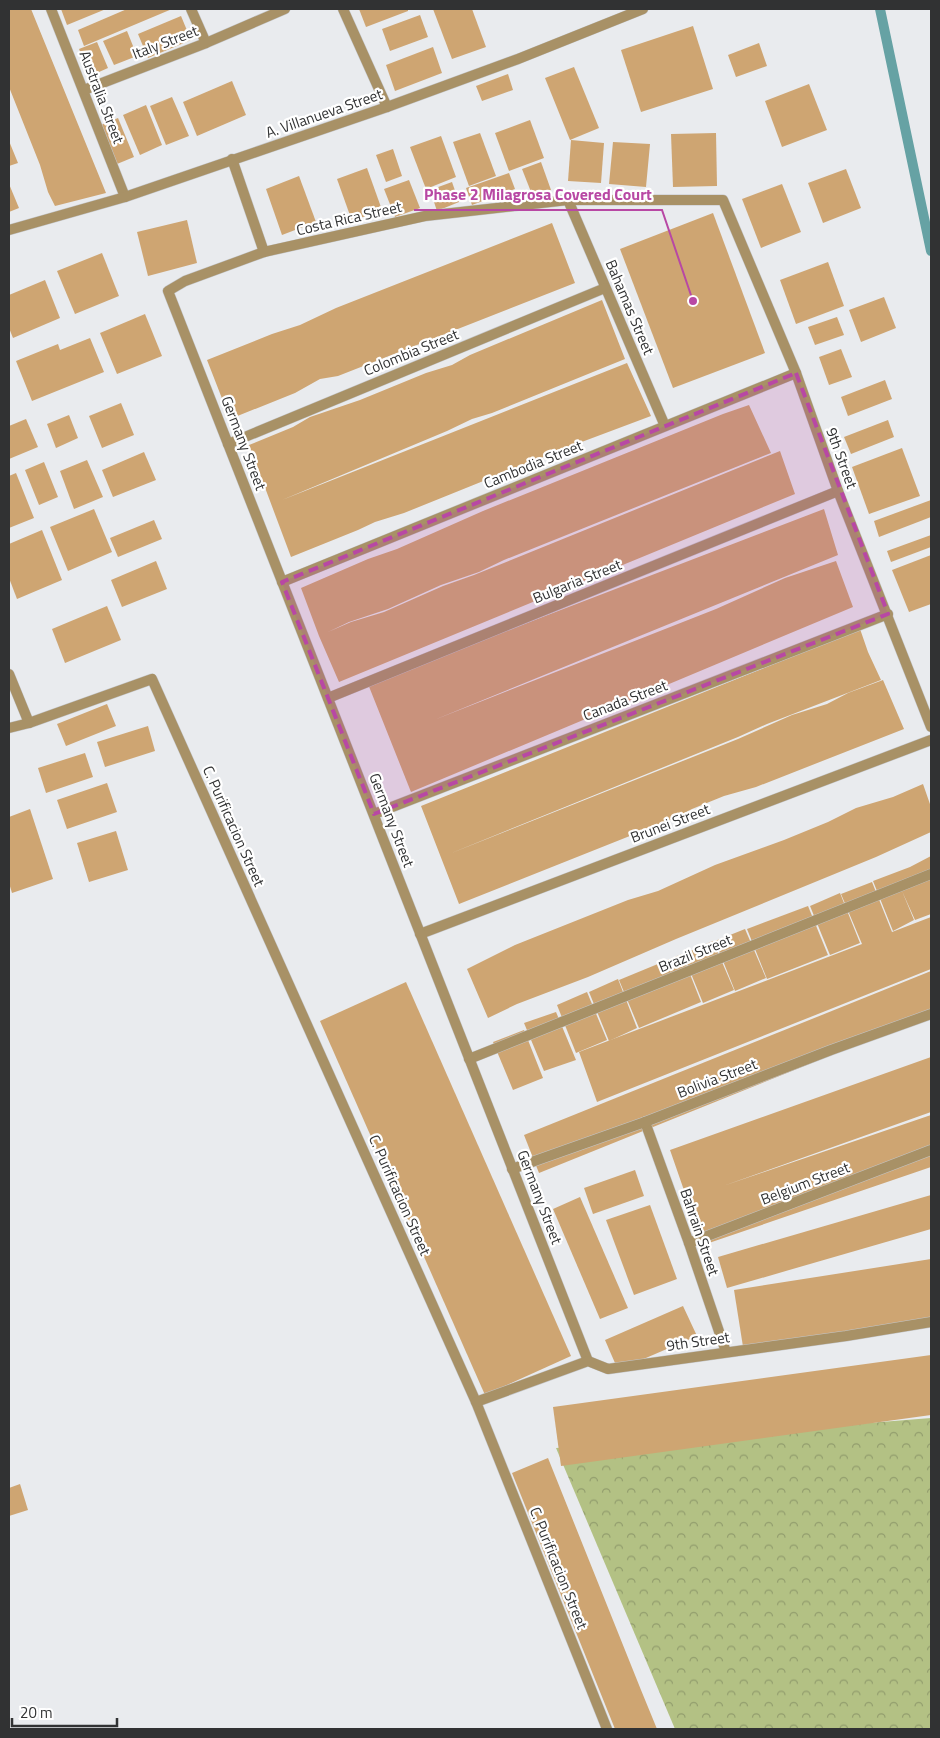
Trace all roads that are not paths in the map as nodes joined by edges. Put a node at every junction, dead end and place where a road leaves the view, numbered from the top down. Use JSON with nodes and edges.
{"nodes":[{"id":1,"x":51,"y":9,"type":"edge"},
{"id":2,"x":191,"y":9,"type":"edge"},
{"id":3,"x":284,"y":9,"type":"edge"},
{"id":4,"x":343,"y":9,"type":"edge"},
{"id":5,"x":643,"y":9,"type":"edge"},
{"id":6,"x":206,"y":43,"type":"junction"},
{"id":7,"x":84,"y":90,"type":"junction"},
{"id":8,"x":387,"y":108,"type":"junction"},
{"id":9,"x":232,"y":159,"type":"junction"},
{"id":10,"x":125,"y":197,"type":"junction"},
{"id":11,"x":568,"y":200,"type":"junction"},
{"id":12,"x":723,"y":200,"type":"joint"},
{"id":13,"x":9,"y":230,"type":"edge"},
{"id":14,"x":264,"y":252,"type":"junction"},
{"id":15,"x":606,"y":288,"type":"junction"},
{"id":16,"x":168,"y":291,"type":"joint"},
{"id":17,"x":796,"y":373,"type":"junction"},
{"id":18,"x":665,"y":426,"type":"junction"},
{"id":19,"x":228,"y":444,"type":"junction"},
{"id":20,"x":838,"y":491,"type":"junction"},
{"id":21,"x":282,"y":582,"type":"junction"},
{"id":22,"x":888,"y":614,"type":"junction"},
{"id":23,"x":9,"y":674,"type":"edge"},
{"id":24,"x":328,"y":698,"type":"junction"},
{"id":25,"x":29,"y":723,"type":"junction"},
{"id":26,"x":931,"y":727,"type":"edge"},
{"id":27,"x":9,"y":728,"type":"edge"},
{"id":28,"x":931,"y":740,"type":"edge"},
{"id":29,"x":374,"y":814,"type":"junction"},
{"id":30,"x":931,"y":874,"type":"edge"},
{"id":31,"x":420,"y":934,"type":"junction"},
{"id":32,"x":931,"y":1014,"type":"edge"},
{"id":33,"x":469,"y":1059,"type":"junction"},
{"id":34,"x":644,"y":1122,"type":"junction"},
{"id":35,"x":931,"y":1150,"type":"edge"},
{"id":36,"x":512,"y":1169,"type":"junction"},
{"id":37,"x":689,"y":1243,"type":"junction"},
{"id":38,"x":931,"y":1322,"type":"edge"},
{"id":39,"x":726,"y":1352,"type":"junction"},
{"id":40,"x":588,"y":1361,"type":"junction"},
{"id":41,"x":476,"y":1402,"type":"junction"},
{"id":42,"x":607,"y":1729,"type":"edge"}],
"edges":[{"from":1,"to":7,"type":"street","name":"Australia Street"},
{"from":2,"to":6,"type":"street"},
{"from":3,"to":6,"type":"street","name":"Italy Street"},
{"from":4,"to":8,"type":"street"},
{"from":5,"to":8,"type":"street","name":"A. Villanueva Street"},
{"from":6,"to":7,"type":"street","name":"Italy Street"},
{"from":7,"to":10,"type":"street","name":"Australia Street"},
{"from":8,"to":9,"type":"street","name":"A. Villanueva Street"},
{"from":9,"to":10,"type":"street","name":"A. Villanueva Street"},
{"from":9,"to":14,"type":"street"},
{"from":10,"to":13,"type":"street","name":"A. Villanueva Street"},
{"from":11,"to":12,"type":"street","name":"Costa Rica Street"},
{"from":11,"to":14,"type":"street","name":"Costa Rica Street"},
{"from":11,"to":15,"type":"street","name":"Bahamas Street"},
{"from":12,"to":17,"type":"street","name":"9th Street"},
{"from":14,"to":16,"type":"street","name":"Costa Rica Street"},
{"from":15,"to":18,"type":"street","name":"Bahamas Street"},
{"from":15,"to":19,"type":"street","name":"Colombia Street"},
{"from":16,"to":19,"type":"street","name":"Germany Street"},
{"from":17,"to":18,"type":"street","name":"Cambodia Street"},
{"from":17,"to":20,"type":"street","name":"9th Street"},
{"from":18,"to":21,"type":"street","name":"Cambodia Street"},
{"from":19,"to":21,"type":"street","name":"Germany Street"},
{"from":20,"to":22,"type":"street","name":"9th Street"},
{"from":20,"to":24,"type":"street","name":"Bulgaria Street"},
{"from":21,"to":24,"type":"street","name":"Germany Street"},
{"from":22,"to":26,"type":"street","name":"9th Street"},
{"from":22,"to":29,"type":"street","name":"Canada Street"},
{"from":23,"to":25,"type":"street"},
{"from":24,"to":29,"type":"street","name":"Germany Street"},
{"from":25,"to":27,"type":"street"},
{"from":25,"to":41,"type":"street","name":"C. Purificacion Street"},
{"from":28,"to":31,"type":"street","name":"Brunei Street"},
{"from":29,"to":31,"type":"street","name":"Germany Street"},
{"from":30,"to":33,"type":"street","name":"Brazil Street"},
{"from":31,"to":33,"type":"street","name":"Germany Street"},
{"from":32,"to":34,"type":"street","name":"Bolivia Street"},
{"from":33,"to":36,"type":"street","name":"Germany Street"},
{"from":34,"to":36,"type":"street","name":"Bolivia Street"},
{"from":34,"to":37,"type":"street","name":"Bahrain Street"},
{"from":35,"to":37,"type":"street","name":"Belgium Street"},
{"from":36,"to":40,"type":"street","name":"Germany Street"},
{"from":37,"to":39,"type":"street","name":"Bahrain Street"},
{"from":38,"to":39,"type":"street","name":"9th Street"},
{"from":39,"to":40,"type":"street","name":"9th Street"},
{"from":40,"to":41,"type":"street"},
{"from":41,"to":42,"type":"street","name":"C. Purificacion Street"}]}
